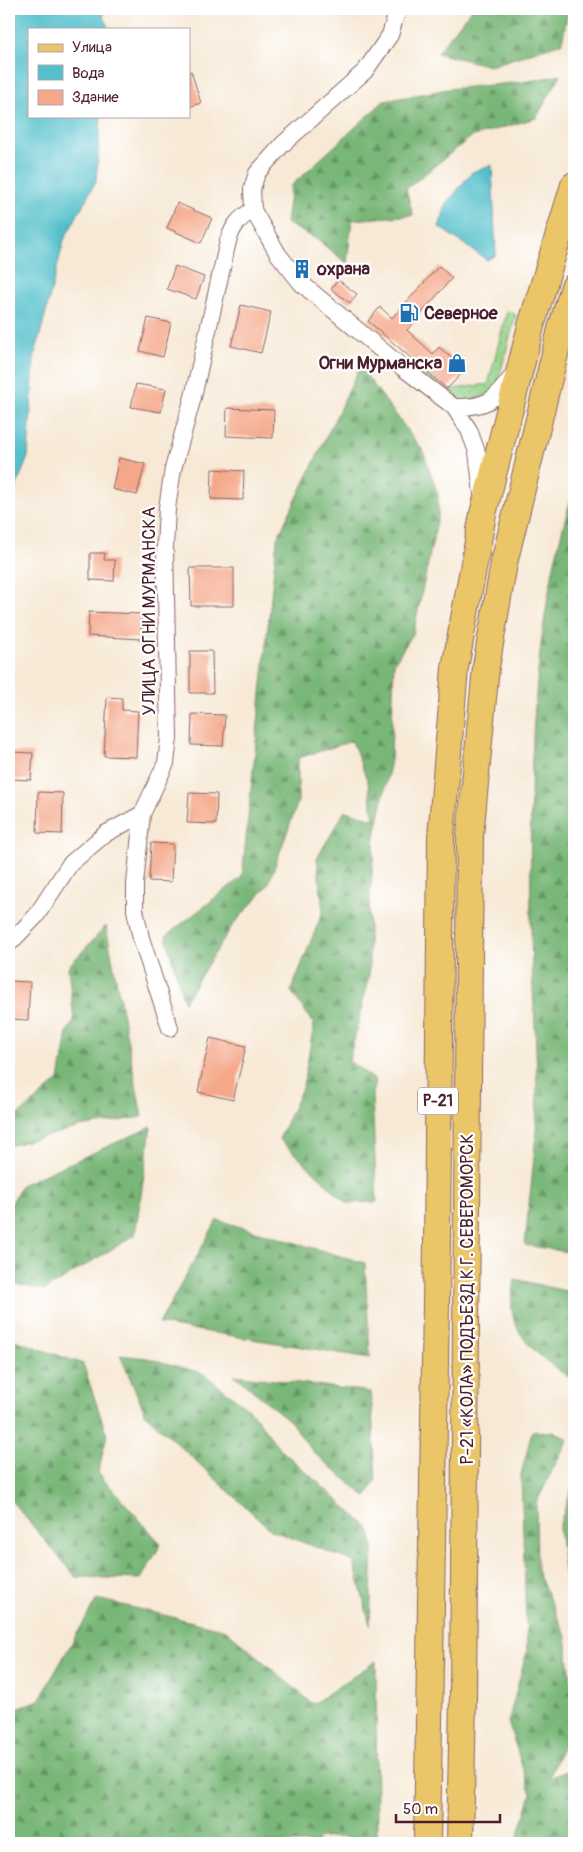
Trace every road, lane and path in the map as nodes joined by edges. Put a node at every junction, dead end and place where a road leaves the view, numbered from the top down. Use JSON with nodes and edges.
{"nodes":[{"id":1,"x":398,"y":9,"type":"edge"},
{"id":2,"x":574,"y":185,"type":"edge"},
{"id":3,"x":254,"y":210,"type":"junction"},
{"id":4,"x":574,"y":287,"type":"edge"},
{"id":5,"x":520,"y":366,"type":"junction"},
{"id":6,"x":454,"y":407,"type":"junction"},
{"id":7,"x":482,"y":514,"type":"junction"},
{"id":8,"x":142,"y":814,"type":"junction"},
{"id":9,"x":9,"y":944,"type":"edge"},
{"id":10,"x":170,"y":1028,"type":"dead end"},
{"id":11,"x":426,"y":1843,"type":"edge"},
{"id":12,"x":460,"y":1843,"type":"edge"}],
"edges":[{"from":1,"to":3,"type":"street"},
{"from":2,"to":5,"type":"main road","number":"Р-21"},
{"from":3,"to":6,"type":"street"},
{"from":3,"to":8,"type":"street","name":"УЛИЦА ОГНИ МУРМАНСКА"},
{"from":4,"to":12,"type":"main road","name":"Р-21 «КОЛА» ПОДЪЕЗД К Г. СЕВЕРОМОРСК","number":"Р-21"},
{"from":5,"to":6,"type":"street"},
{"from":5,"to":7,"type":"main road","name":"Р-21 «КОЛА» ПОДЪЕЗД К Г. СЕВЕРОМОРСК","number":"Р-21"},
{"from":6,"to":7,"type":"street"},
{"from":7,"to":11,"type":"main road","name":"Р-21 «КОЛА» ПОДЪЕЗД К Г. СЕВЕРОМОРСК","number":"Р-21"},
{"from":8,"to":9,"type":"street"},
{"from":8,"to":10,"type":"street","name":"УЛИЦА ОГНИ МУРМАНСКА"}]}
